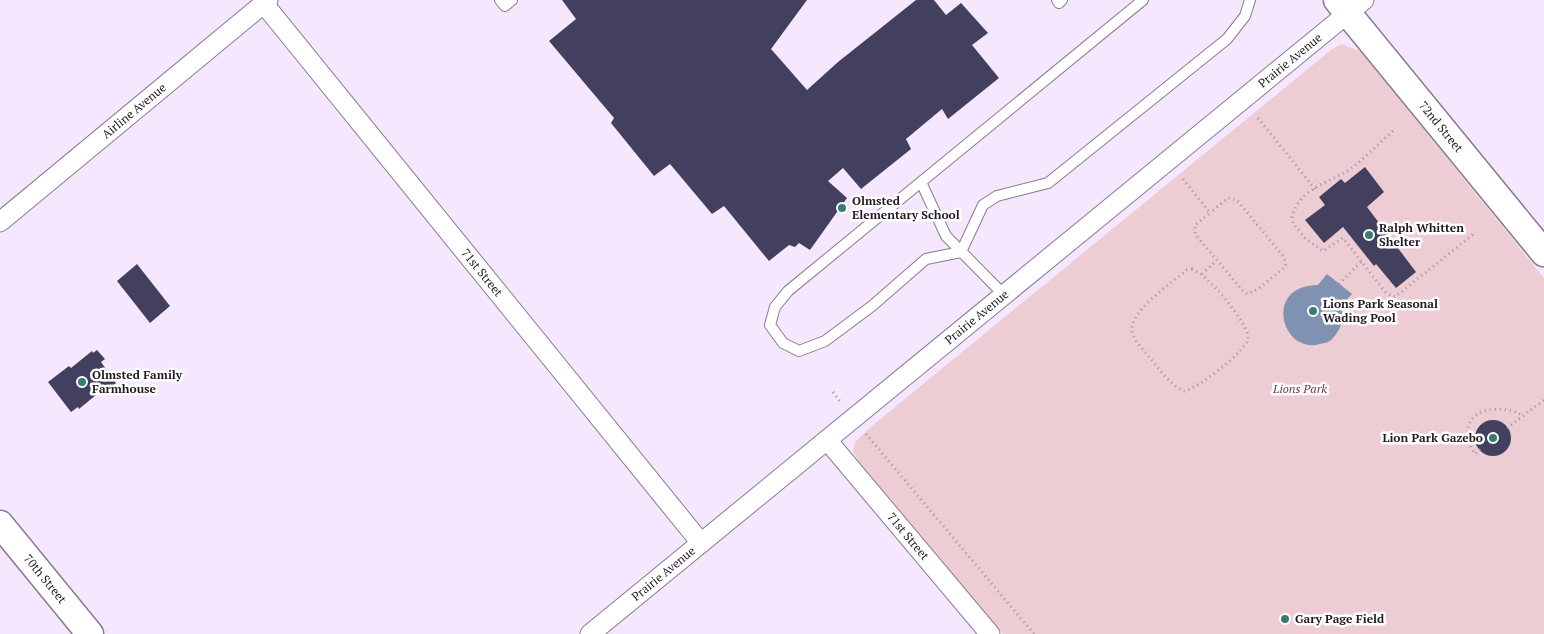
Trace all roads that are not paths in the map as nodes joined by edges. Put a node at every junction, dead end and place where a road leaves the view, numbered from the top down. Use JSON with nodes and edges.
{"nodes":[{"id":1,"x":500,"y":0,"type":"edge"},
{"id":2,"x":512,"y":0,"type":"edge"},
{"id":3,"x":1057,"y":0,"type":"edge"},
{"id":4,"x":1062,"y":0,"type":"edge"},
{"id":5,"x":1143,"y":0,"type":"edge"},
{"id":6,"x":1250,"y":0,"type":"edge"},
{"id":7,"x":266,"y":2,"type":"edge"},
{"id":8,"x":1350,"y":4,"type":"edge"},
{"id":9,"x":921,"y":182,"type":"junction"},
{"id":10,"x":0,"y":222,"type":"edge"},
{"id":11,"x":961,"y":252,"type":"junction"},
{"id":12,"x":1544,"y":253,"type":"edge"},
{"id":13,"x":1004,"y":295,"type":"junction"},
{"id":14,"x":827,"y":440,"type":"junction"},
{"id":15,"x":0,"y":524,"type":"edge"},
{"id":16,"x":701,"y":543,"type":"junction"},
{"id":17,"x":90,"y":634,"type":"edge"},
{"id":18,"x":590,"y":634,"type":"edge"},
{"id":19,"x":990,"y":634,"type":"edge"}],
"edges":[{"from":1,"to":2,"type":"lane"},
{"from":3,"to":4,"type":"lane"},
{"from":5,"to":9,"type":"lane"},
{"from":6,"to":11,"type":"lane"},
{"from":7,"to":10,"type":"street","name":"Airline Avenue"},
{"from":7,"to":16,"type":"street","name":"71st Street"},
{"from":8,"to":12,"type":"street","name":"72nd Street"},
{"from":8,"to":13,"type":"street","name":"Prairie Avenue"},
{"from":9,"to":11,"type":"lane"},
{"from":9,"to":11,"type":"lane"},
{"from":11,"to":13,"type":"lane"},
{"from":13,"to":14,"type":"street","name":"Prairie Avenue"},
{"from":14,"to":16,"type":"street","name":"Prairie Avenue"},
{"from":14,"to":19,"type":"street","name":"71st Street"},
{"from":15,"to":17,"type":"street","name":"70th Street"},
{"from":16,"to":18,"type":"street","name":"Prairie Avenue"}]}
